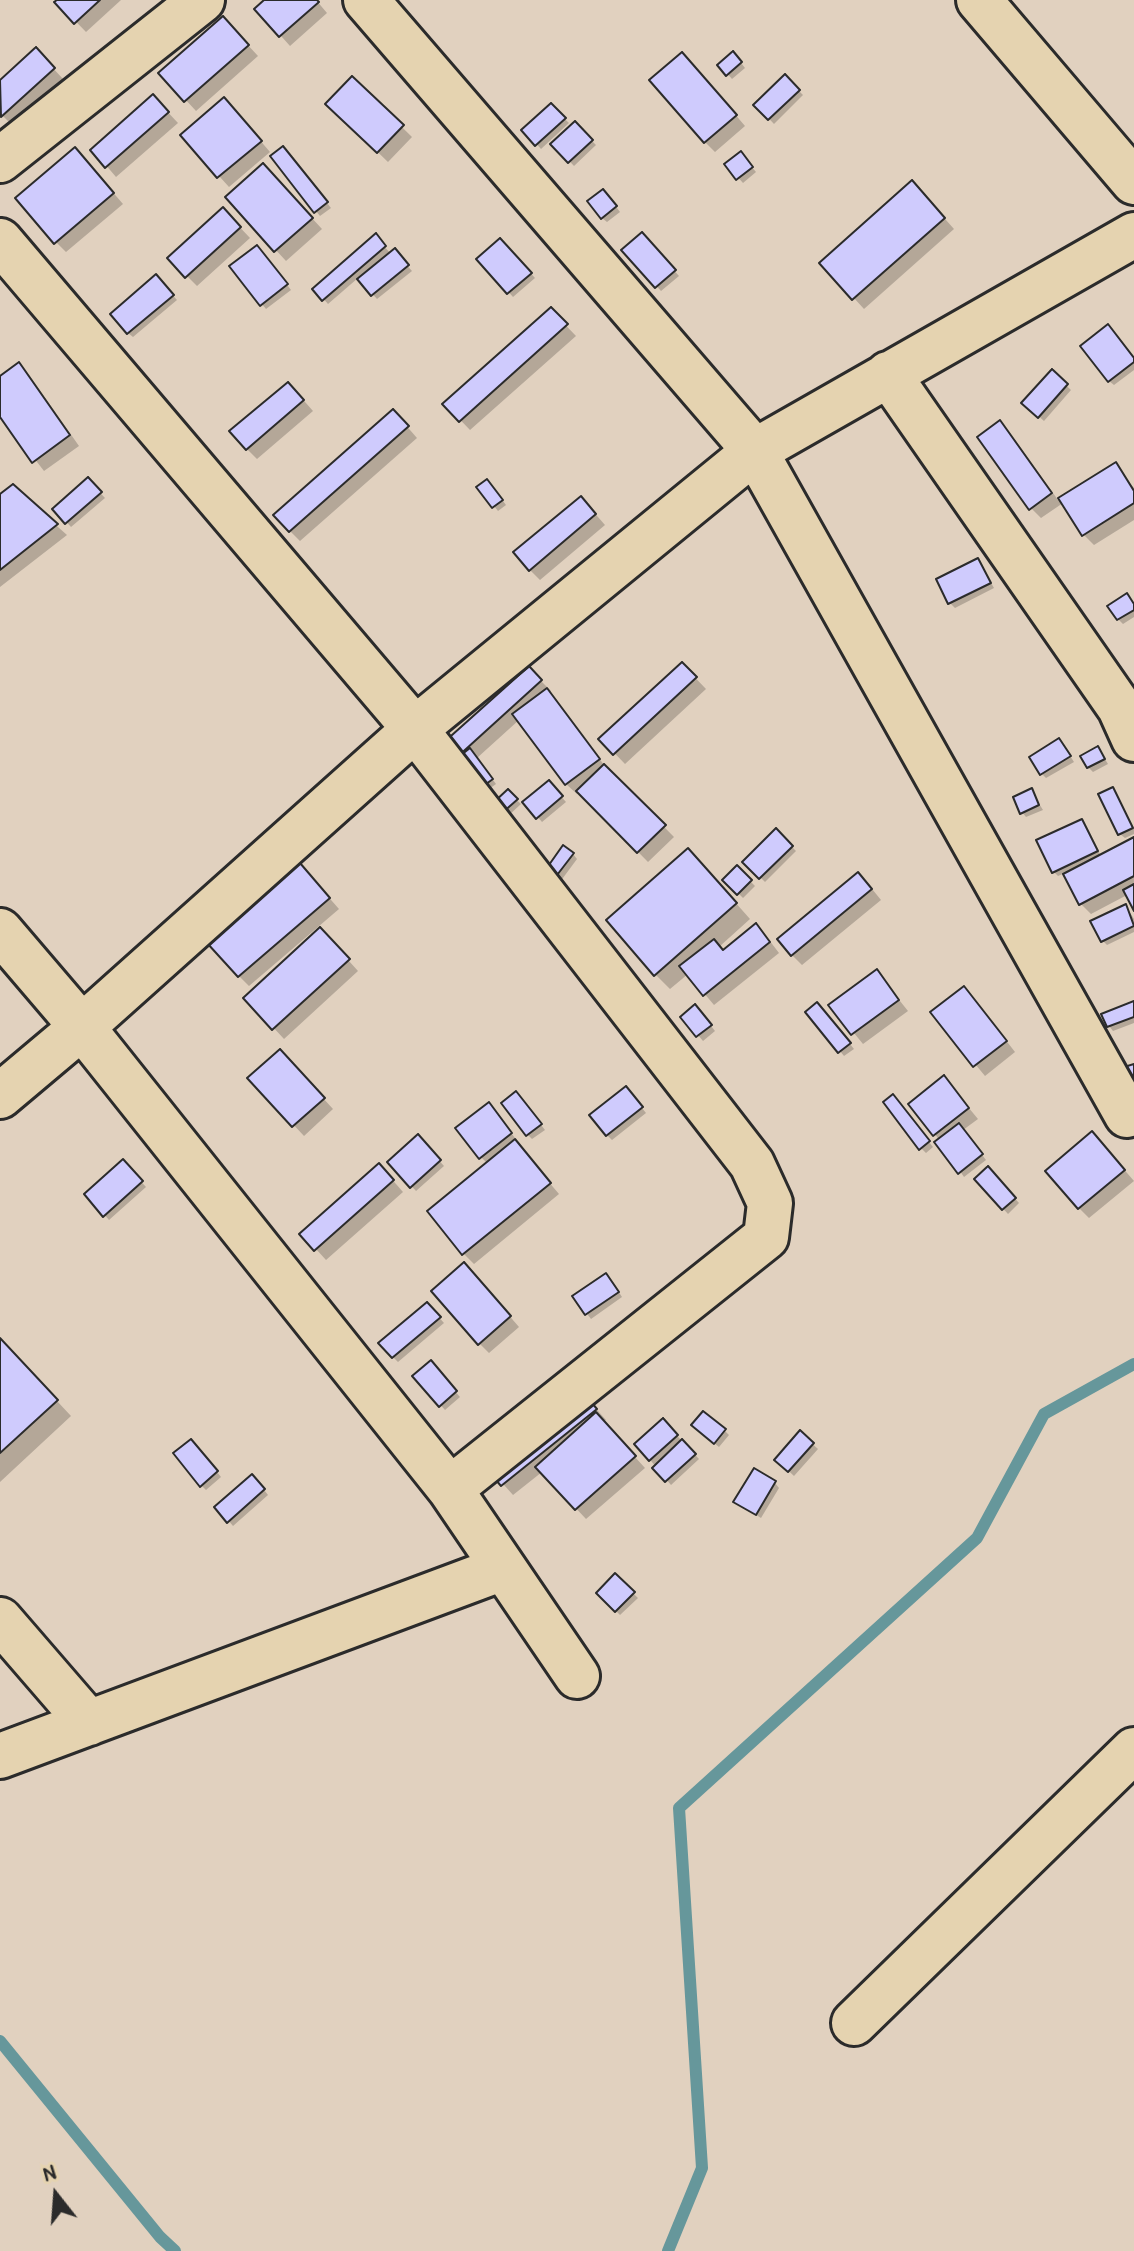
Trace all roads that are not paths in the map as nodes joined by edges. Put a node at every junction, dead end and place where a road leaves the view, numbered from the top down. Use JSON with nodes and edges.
{"nodes":[{"id":1,"x":202,"y":0,"type":"edge"},
{"id":2,"x":366,"y":0,"type":"edge"},
{"id":3,"x":979,"y":0,"type":"edge"},
{"id":4,"x":0,"y":160,"type":"edge"},
{"id":5,"x":1134,"y":182,"type":"edge"},
{"id":6,"x":1134,"y":235,"type":"edge"},
{"id":7,"x":0,"y":241,"type":"edge"},
{"id":8,"x":888,"y":374,"type":"junction"},
{"id":9,"x":755,"y":451,"type":"junction"},
{"id":10,"x":1129,"y":717,"type":"edge"},
{"id":11,"x":415,"y":729,"type":"junction"},
{"id":12,"x":0,"y":931,"type":"edge"},
{"id":13,"x":82,"y":1027,"type":"junction"},
{"id":14,"x":0,"y":1096,"type":"edge"},
{"id":15,"x":1127,"y":1115,"type":"dead end"},
{"id":16,"x":450,"y":1489,"type":"junction"},
{"id":17,"x":503,"y":1568,"type":"junction"},
{"id":18,"x":0,"y":1620,"type":"edge"},
{"id":19,"x":577,"y":1676,"type":"dead end"},
{"id":20,"x":89,"y":1723,"type":"junction"},
{"id":21,"x":1134,"y":1750,"type":"edge"},
{"id":22,"x":0,"y":1756,"type":"edge"},
{"id":23,"x":854,"y":2023,"type":"dead end"}],
"edges":[{"from":1,"to":4,"type":"street"},
{"from":2,"to":9,"type":"street"},
{"from":3,"to":5,"type":"street"},
{"from":6,"to":8,"type":"street"},
{"from":7,"to":11,"type":"street"},
{"from":8,"to":9,"type":"street"},
{"from":8,"to":10,"type":"street"},
{"from":9,"to":11,"type":"street"},
{"from":9,"to":15,"type":"street"},
{"from":11,"to":13,"type":"street"},
{"from":11,"to":16,"type":"street"},
{"from":12,"to":13,"type":"street"},
{"from":13,"to":14,"type":"street"},
{"from":13,"to":16,"type":"street"},
{"from":16,"to":17,"type":"street"},
{"from":17,"to":19,"type":"street"},
{"from":17,"to":20,"type":"street"},
{"from":18,"to":20,"type":"street"},
{"from":20,"to":22,"type":"street"},
{"from":21,"to":23,"type":"street"}]}
